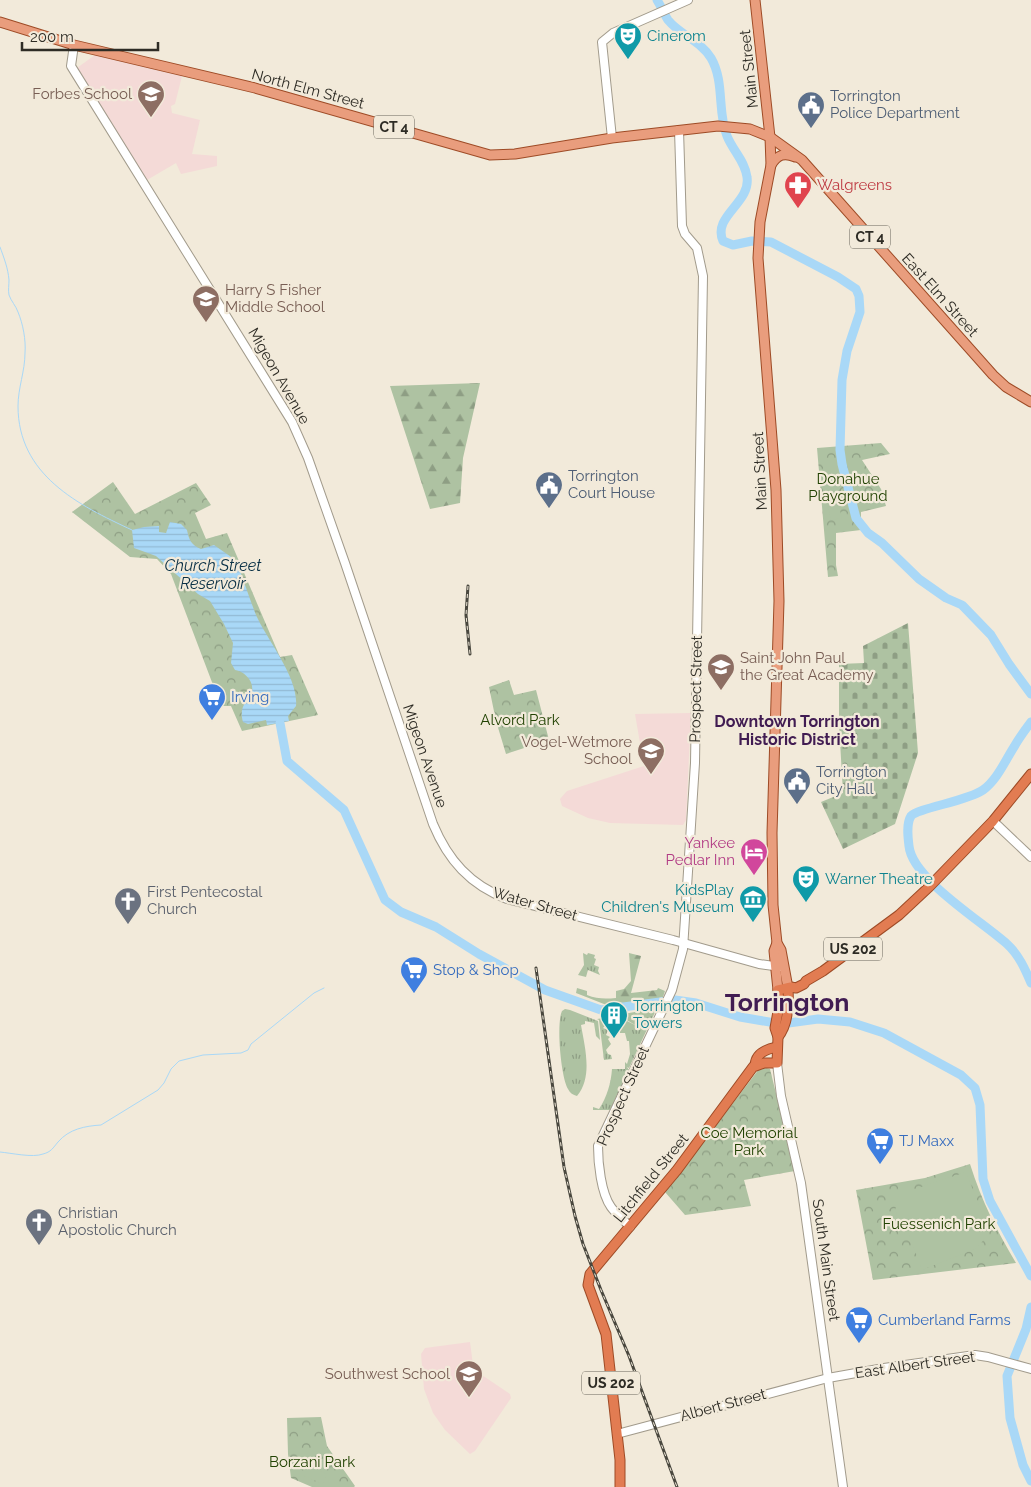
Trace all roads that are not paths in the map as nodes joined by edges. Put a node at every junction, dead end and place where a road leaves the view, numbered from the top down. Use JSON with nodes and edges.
{"nodes":[{"id":1,"x":688,"y":0,"type":"edge"},
{"id":2,"x":755,"y":0,"type":"edge"},
{"id":3,"x":0,"y":22,"type":"edge"},
{"id":4,"x":74,"y":45,"type":"junction"},
{"id":5,"x":768,"y":116,"type":"junction"},
{"id":6,"x":750,"y":129,"type":"junction"},
{"id":7,"x":679,"y":130,"type":"junction"},
{"id":8,"x":770,"y":137,"type":"junction"},
{"id":9,"x":612,"y":138,"type":"junction"},
{"id":10,"x":802,"y":160,"type":"junction"},
{"id":11,"x":771,"y":165,"type":"junction"},
{"id":12,"x":1031,"y":402,"type":"edge"},
{"id":13,"x":1031,"y":774,"type":"edge"},
{"id":14,"x":993,"y":821,"type":"junction"},
{"id":15,"x":433,"y":824,"type":"joint"},
{"id":16,"x":1031,"y":857,"type":"edge"},
{"id":17,"x":683,"y":943,"type":"junction"},
{"id":18,"x":780,"y":966,"type":"junction"},
{"id":19,"x":778,"y":990,"type":"junction"},
{"id":20,"x":789,"y":990,"type":"junction"},
{"id":21,"x":783,"y":1005,"type":"junction"},
{"id":22,"x":781,"y":1022,"type":"joint"},
{"id":23,"x":777,"y":1047,"type":"junction"},
{"id":24,"x":777,"y":1063,"type":"junction"},
{"id":25,"x":755,"y":1065,"type":"junction"},
{"id":26,"x":630,"y":1227,"type":"junction"},
{"id":27,"x":1027,"y":1368,"type":"edge"},
{"id":28,"x":828,"y":1378,"type":"junction"},
{"id":29,"x":617,"y":1434,"type":"junction"},
{"id":30,"x":620,"y":1487,"type":"edge"},
{"id":31,"x":843,"y":1487,"type":"edge"}],
"edges":[{"from":1,"to":9,"type":"main road"},
{"from":2,"to":5,"type":"main road","name":"Main Street"},
{"from":3,"to":4,"type":"main road","number":"CT 4"},
{"from":4,"to":9,"type":"main road","name":"North Elm Street","number":"CT 4"},
{"from":4,"to":15,"type":"main road","name":"Migeon Avenue"},
{"from":5,"to":6,"type":"main road"},
{"from":5,"to":8,"type":"main road","name":"Main Street"},
{"from":6,"to":7,"type":"main road","name":"North Elm Street","number":"CT 4"},
{"from":6,"to":8,"type":"main road","name":"North Elm Street","number":"CT 4"},
{"from":7,"to":9,"type":"main road","name":"North Elm Street","number":"CT 4"},
{"from":7,"to":17,"type":"main road","name":"Prospect Street"},
{"from":8,"to":10,"type":"main road","name":"East Elm Street","number":"CT 4"},
{"from":8,"to":11,"type":"main road","name":"Main Street"},
{"from":10,"to":11,"type":"main road"},
{"from":10,"to":12,"type":"main road","name":"East Elm Street","number":"CT 4"},
{"from":11,"to":18,"type":"main road","name":"Main Street"},
{"from":13,"to":14,"type":"highway","number":"US 202"},
{"from":14,"to":16,"type":"main road"},
{"from":14,"to":20,"type":"highway","number":"US 202"},
{"from":15,"to":17,"type":"main road","name":"Water Street"},
{"from":17,"to":18,"type":"main road","name":"Water Street"},
{"from":17,"to":26,"type":"main road","name":"Prospect Street"},
{"from":18,"to":19,"type":"main road","name":"Main Street"},
{"from":18,"to":20,"type":"main road","name":"Main Street"},
{"from":19,"to":20,"type":"highway","number":"US 202"},
{"from":19,"to":21,"type":"highway","name":"Main Street"},
{"from":20,"to":21,"type":"highway","name":"Main Street"},
{"from":21,"to":22,"type":"highway","name":"Main Street"},
{"from":22,"to":23,"type":"highway","name":"South Main Street"},
{"from":23,"to":24,"type":"highway","name":"South Main Street"},
{"from":23,"to":25,"type":"highway","name":"Litchfield Street","number":"US 202"},
{"from":24,"to":25,"type":"highway"},
{"from":24,"to":28,"type":"main road","name":"South Main Street"},
{"from":25,"to":26,"type":"highway","name":"Litchfield Street","number":"US 202"},
{"from":26,"to":29,"type":"highway","name":"Litchfield Street","number":"US 202"},
{"from":27,"to":28,"type":"main road","name":"East Albert Street"},
{"from":28,"to":29,"type":"main road","name":"Albert Street"},
{"from":28,"to":31,"type":"main road","name":"South Main Street"},
{"from":29,"to":30,"type":"highway","number":"US 202"}]}
